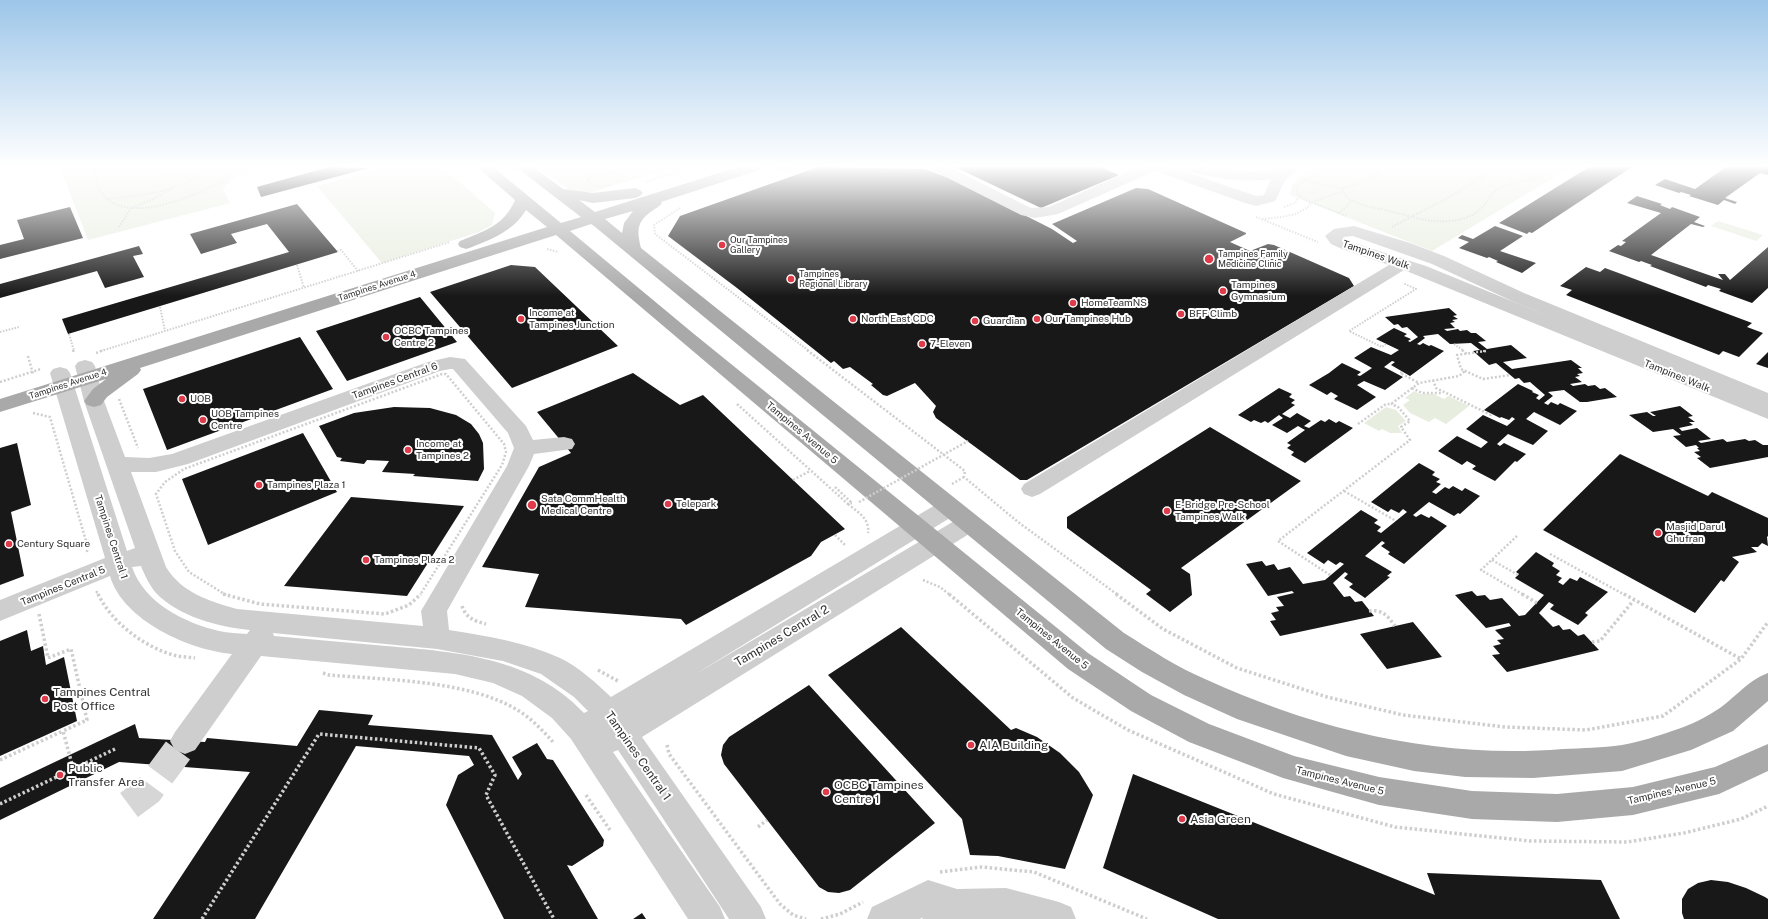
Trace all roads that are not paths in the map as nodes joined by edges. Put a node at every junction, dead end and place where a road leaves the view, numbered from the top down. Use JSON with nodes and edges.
{"nodes":[{"id":1,"x":519,"y":210,"type":"edge"},
{"id":2,"x":536,"y":210,"type":"edge"},
{"id":3,"x":579,"y":210,"type":"edge"},
{"id":4,"x":598,"y":210,"type":"edge"},
{"id":5,"x":607,"y":210,"type":"edge"},
{"id":6,"x":644,"y":210,"type":"edge"},
{"id":7,"x":1023,"y":210,"type":"edge"},
{"id":8,"x":1055,"y":210,"type":"edge"},
{"id":9,"x":586,"y":215,"type":"junction"},
{"id":10,"x":553,"y":225,"type":"junction"},
{"id":11,"x":457,"y":244,"type":"junction"},
{"id":12,"x":494,"y":249,"type":"junction"},
{"id":13,"x":634,"y":252,"type":"junction"},
{"id":14,"x":587,"y":253,"type":"junction"},
{"id":15,"x":1404,"y":272,"type":"junction"},
{"id":16,"x":155,"y":356,"type":"junction"},
{"id":17,"x":85,"y":364,"type":"junction"},
{"id":18,"x":57,"y":375,"type":"junction"},
{"id":19,"x":0,"y":392,"type":"edge"},
{"id":20,"x":1768,"y":400,"type":"edge"},
{"id":21,"x":94,"y":401,"type":"junction"},
{"id":22,"x":0,"y":406,"type":"edge"},
{"id":23,"x":1768,"y":413,"type":"edge"},
{"id":24,"x":564,"y":444,"type":"dead end"},
{"id":25,"x":525,"y":448,"type":"junction"},
{"id":26,"x":118,"y":464,"type":"junction"},
{"id":27,"x":1032,"y":489,"type":"dead end"},
{"id":28,"x":959,"y":515,"type":"junction"},
{"id":29,"x":926,"y":535,"type":"junction"},
{"id":30,"x":149,"y":556,"type":"junction"},
{"id":31,"x":118,"y":563,"type":"junction"},
{"id":32,"x":0,"y":611,"type":"edge"},
{"id":33,"x":270,"y":623,"type":"junction"},
{"id":34,"x":318,"y":627,"type":"junction"},
{"id":35,"x":437,"y":638,"type":"junction"},
{"id":36,"x":253,"y":645,"type":"junction"},
{"id":37,"x":301,"y":650,"type":"junction"},
{"id":38,"x":1768,"y":685,"type":"edge"},
{"id":39,"x":616,"y":723,"type":"junction"},
{"id":40,"x":588,"y":740,"type":"junction"},
{"id":41,"x":185,"y":741,"type":"tunnel mouth"},
{"id":42,"x":1768,"y":757,"type":"edge"},
{"id":43,"x":948,"y":912,"type":"edge"},
{"id":44,"x":708,"y":919,"type":"edge"},
{"id":45,"x":749,"y":919,"type":"edge"},
{"id":46,"x":884,"y":919,"type":"edge"},
{"id":47,"x":1059,"y":919,"type":"edge"}],
"edges":[{"from":1,"to":11,"type":"main road"},
{"from":2,"to":10,"type":"main road","name":"Tampines Avenue 5"},
{"from":3,"to":9,"type":"main road"},
{"from":4,"to":9,"type":"main road","name":"Tampines Avenue 4"},
{"from":5,"to":9,"type":"main road","name":"Tampines Avenue 4"},
{"from":6,"to":13,"type":"main road"},
{"from":7,"to":8,"type":"street"},
{"from":9,"to":10,"type":"main road","name":"Tampines Avenue 4"},
{"from":9,"to":13,"type":"main road"},
{"from":10,"to":11,"type":"main road","name":"Tampines Avenue 4"},
{"from":10,"to":12,"type":"main road","name":"Tampines Avenue 4"},
{"from":10,"to":14,"type":"main road","name":"Tampines Avenue 5"},
{"from":11,"to":17,"type":"main road","name":"Tampines Avenue 4"},
{"from":12,"to":14,"type":"main road"},
{"from":12,"to":16,"type":"main road","name":"Tampines Avenue 4"},
{"from":13,"to":28,"type":"main road"},
{"from":14,"to":29,"type":"main road","name":"Tampines Avenue 5"},
{"from":15,"to":20,"type":"street","name":"Tampines Walk"},
{"from":15,"to":23,"type":"street","name":"Tampines Walk"},
{"from":15,"to":27,"type":"street"},
{"from":16,"to":17,"type":"main road","name":"Tampines Avenue 4"},
{"from":16,"to":21,"type":"main road"},
{"from":17,"to":18,"type":"main road","name":"Tampines Avenue 4"},
{"from":17,"to":21,"type":"street","name":"Tampines Central 1"},
{"from":18,"to":19,"type":"main road","name":"Tampines Avenue 4"},
{"from":18,"to":22,"type":"main road","name":"Tampines Avenue 4"},
{"from":18,"to":31,"type":"street","name":"Tampines Central 1"},
{"from":21,"to":26,"type":"street","name":"Tampines Central 1"},
{"from":24,"to":25,"type":"street"},
{"from":25,"to":26,"type":"street","name":"Tampines Central 6"},
{"from":25,"to":35,"type":"street"},
{"from":26,"to":30,"type":"street","name":"Tampines Central 1"},
{"from":28,"to":29,"type":"street","name":"Tampines Central 2"},
{"from":28,"to":38,"type":"main road"},
{"from":29,"to":39,"type":"street","name":"Tampines Central 2"},
{"from":29,"to":42,"type":"main road","name":"Tampines Avenue 5"},
{"from":30,"to":31,"type":"street","name":"Tampines Central 5"},
{"from":30,"to":33,"type":"street","name":"Tampines Central 1"},
{"from":31,"to":32,"type":"street","name":"Tampines Central 5"},
{"from":31,"to":36,"type":"street","name":"Tampines Central 1"},
{"from":33,"to":34,"type":"street","name":"Tampines Central 1"},
{"from":33,"to":36,"type":"street"},
{"from":34,"to":35,"type":"street","name":"Tampines Central 1"},
{"from":34,"to":37,"type":"street"},
{"from":35,"to":39,"type":"street","name":"Tampines Central 1"},
{"from":36,"to":37,"type":"street","name":"Tampines Central 1"},
{"from":36,"to":41,"type":"street"},
{"from":37,"to":40,"type":"street","name":"Tampines Central 1"},
{"from":39,"to":40,"type":"street","name":"Tampines Central 2"},
{"from":39,"to":45,"type":"street","name":"Tampines Central 1"},
{"from":40,"to":44,"type":"street","name":"Tampines Central 1"},
{"from":43,"to":46,"type":"street"},
{"from":43,"to":47,"type":"street"}]}
